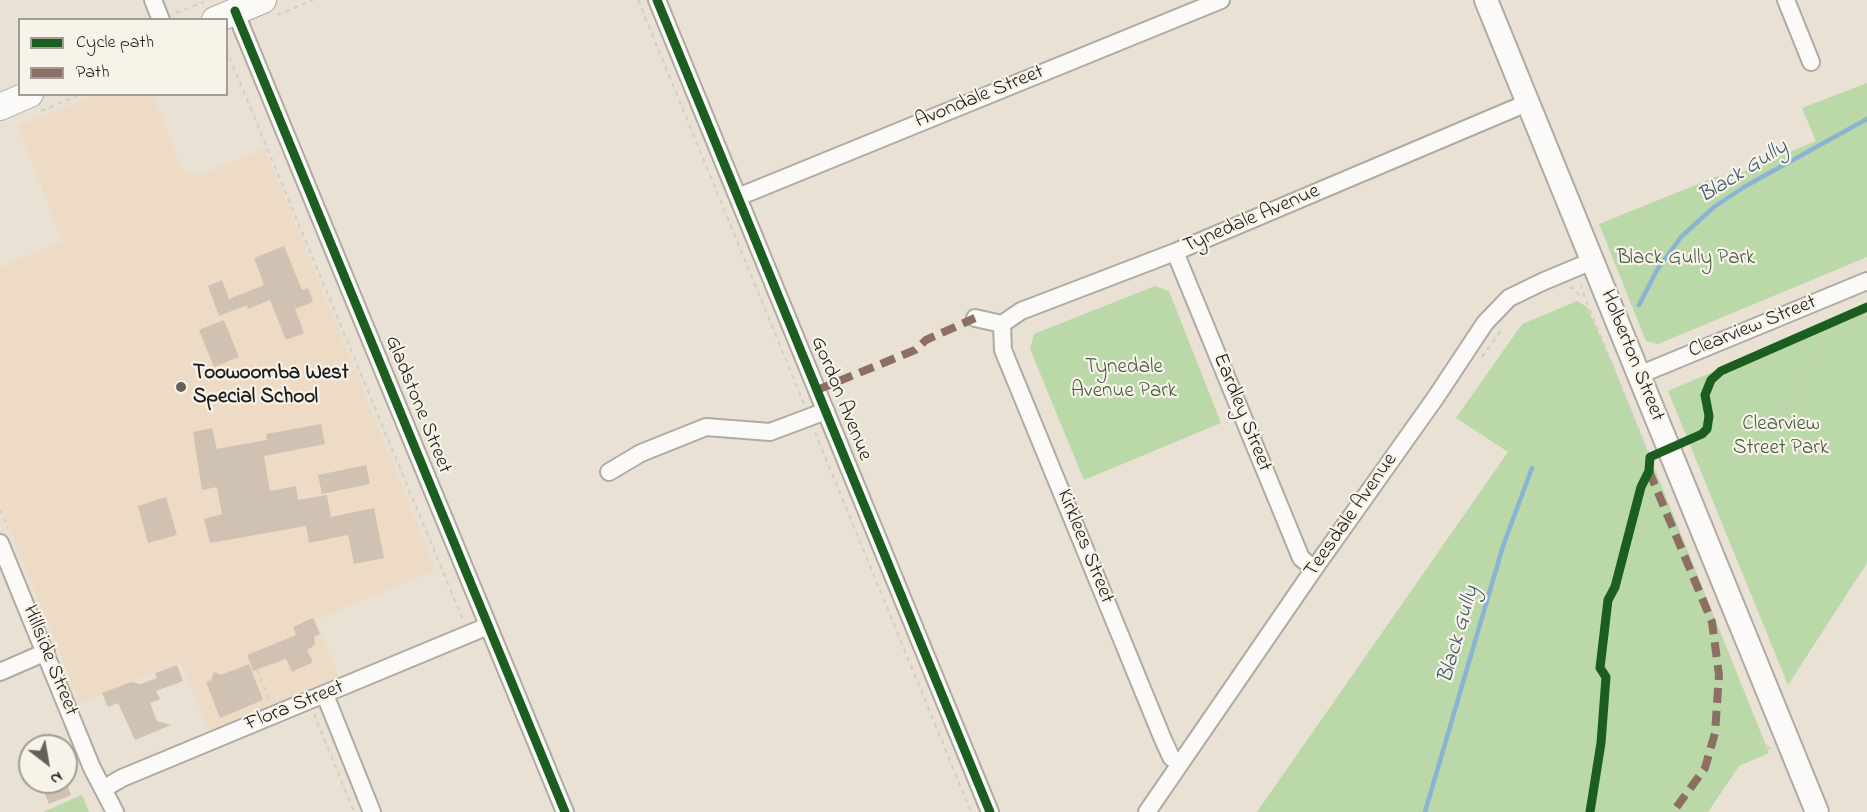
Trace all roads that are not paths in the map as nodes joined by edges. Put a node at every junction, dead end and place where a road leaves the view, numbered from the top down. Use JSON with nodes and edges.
{"nodes":[{"id":1,"x":153,"y":0,"type":"edge"},
{"id":2,"x":263,"y":0,"type":"edge"},
{"id":3,"x":657,"y":0,"type":"edge"},
{"id":4,"x":1221,"y":0,"type":"edge"},
{"id":5,"x":1486,"y":0,"type":"edge"},
{"id":6,"x":1786,"y":0,"type":"edge"},
{"id":7,"x":225,"y":15,"type":"edge"},
{"id":8,"x":165,"y":18,"type":"edge"},
{"id":9,"x":228,"y":22,"type":"edge"},
{"id":10,"x":1811,"y":62,"type":"dead end"},
{"id":11,"x":25,"y":96,"type":"edge"},
{"id":12,"x":1527,"y":103,"type":"junction"},
{"id":13,"x":0,"y":107,"type":"edge"},
{"id":14,"x":738,"y":197,"type":"junction"},
{"id":15,"x":1175,"y":252,"type":"junction"},
{"id":16,"x":1592,"y":261,"type":"junction"},
{"id":17,"x":1867,"y":281,"type":"edge"},
{"id":18,"x":975,"y":318,"type":"dead end"},
{"id":19,"x":1002,"y":324,"type":"junction"},
{"id":20,"x":1638,"y":375,"type":"junction"},
{"id":21,"x":826,"y":411,"type":"junction"},
{"id":22,"x":609,"y":472,"type":"dead end"},
{"id":23,"x":0,"y":543,"type":"edge"},
{"id":24,"x":1314,"y":569,"type":"junction"},
{"id":25,"x":488,"y":626,"type":"junction"},
{"id":26,"x":46,"y":652,"type":"junction"},
{"id":27,"x":0,"y":672,"type":"edge"},
{"id":28,"x":317,"y":698,"type":"junction"},
{"id":29,"x":1179,"y":764,"type":"junction"},
{"id":30,"x":104,"y":789,"type":"junction"},
{"id":31,"x":115,"y":812,"type":"edge"},
{"id":32,"x":372,"y":812,"type":"edge"},
{"id":33,"x":565,"y":812,"type":"edge"},
{"id":34,"x":990,"y":812,"type":"edge"},
{"id":35,"x":1148,"y":812,"type":"edge"},
{"id":36,"x":1817,"y":812,"type":"edge"}],
"edges":[{"from":1,"to":8,"type":"street"},
{"from":2,"to":7,"type":"main road"},
{"from":3,"to":14,"type":"street","name":"Gordon Avenue"},
{"from":4,"to":14,"type":"street","name":"Avondale Street"},
{"from":5,"to":12,"type":"main road","name":"Holberton Street"},
{"from":6,"to":10,"type":"street"},
{"from":9,"to":25,"type":"street","name":"Gladstone Street"},
{"from":11,"to":13,"type":"main road"},
{"from":12,"to":15,"type":"street","name":"Tynedale Avenue"},
{"from":12,"to":16,"type":"main road","name":"Holberton Street"},
{"from":14,"to":21,"type":"street","name":"Gordon Avenue"},
{"from":15,"to":19,"type":"street","name":"Tynedale Avenue"},
{"from":15,"to":24,"type":"street","name":"Eardley Street"},
{"from":16,"to":20,"type":"main road","name":"Holberton Street"},
{"from":16,"to":24,"type":"street","name":"Teesdale Avenue"},
{"from":17,"to":20,"type":"street","name":"Clearview Street"},
{"from":18,"to":19,"type":"street"},
{"from":19,"to":29,"type":"street","name":"Kirklees Street"},
{"from":20,"to":36,"type":"main road","name":"Holberton Street"},
{"from":21,"to":22,"type":"street"},
{"from":21,"to":34,"type":"street","name":"Gordon Avenue"},
{"from":23,"to":26,"type":"street","name":"Hillside Street"},
{"from":24,"to":29,"type":"street","name":"Teesdale Avenue"},
{"from":25,"to":28,"type":"street","name":"Flora Street"},
{"from":25,"to":33,"type":"street","name":"Gladstone Street"},
{"from":26,"to":27,"type":"street"},
{"from":26,"to":30,"type":"street","name":"Hillside Street"},
{"from":28,"to":30,"type":"street","name":"Flora Street"},
{"from":28,"to":32,"type":"street"},
{"from":29,"to":35,"type":"street","name":"Teesdale Avenue"},
{"from":30,"to":31,"type":"street","name":"Hillside Street"}]}
